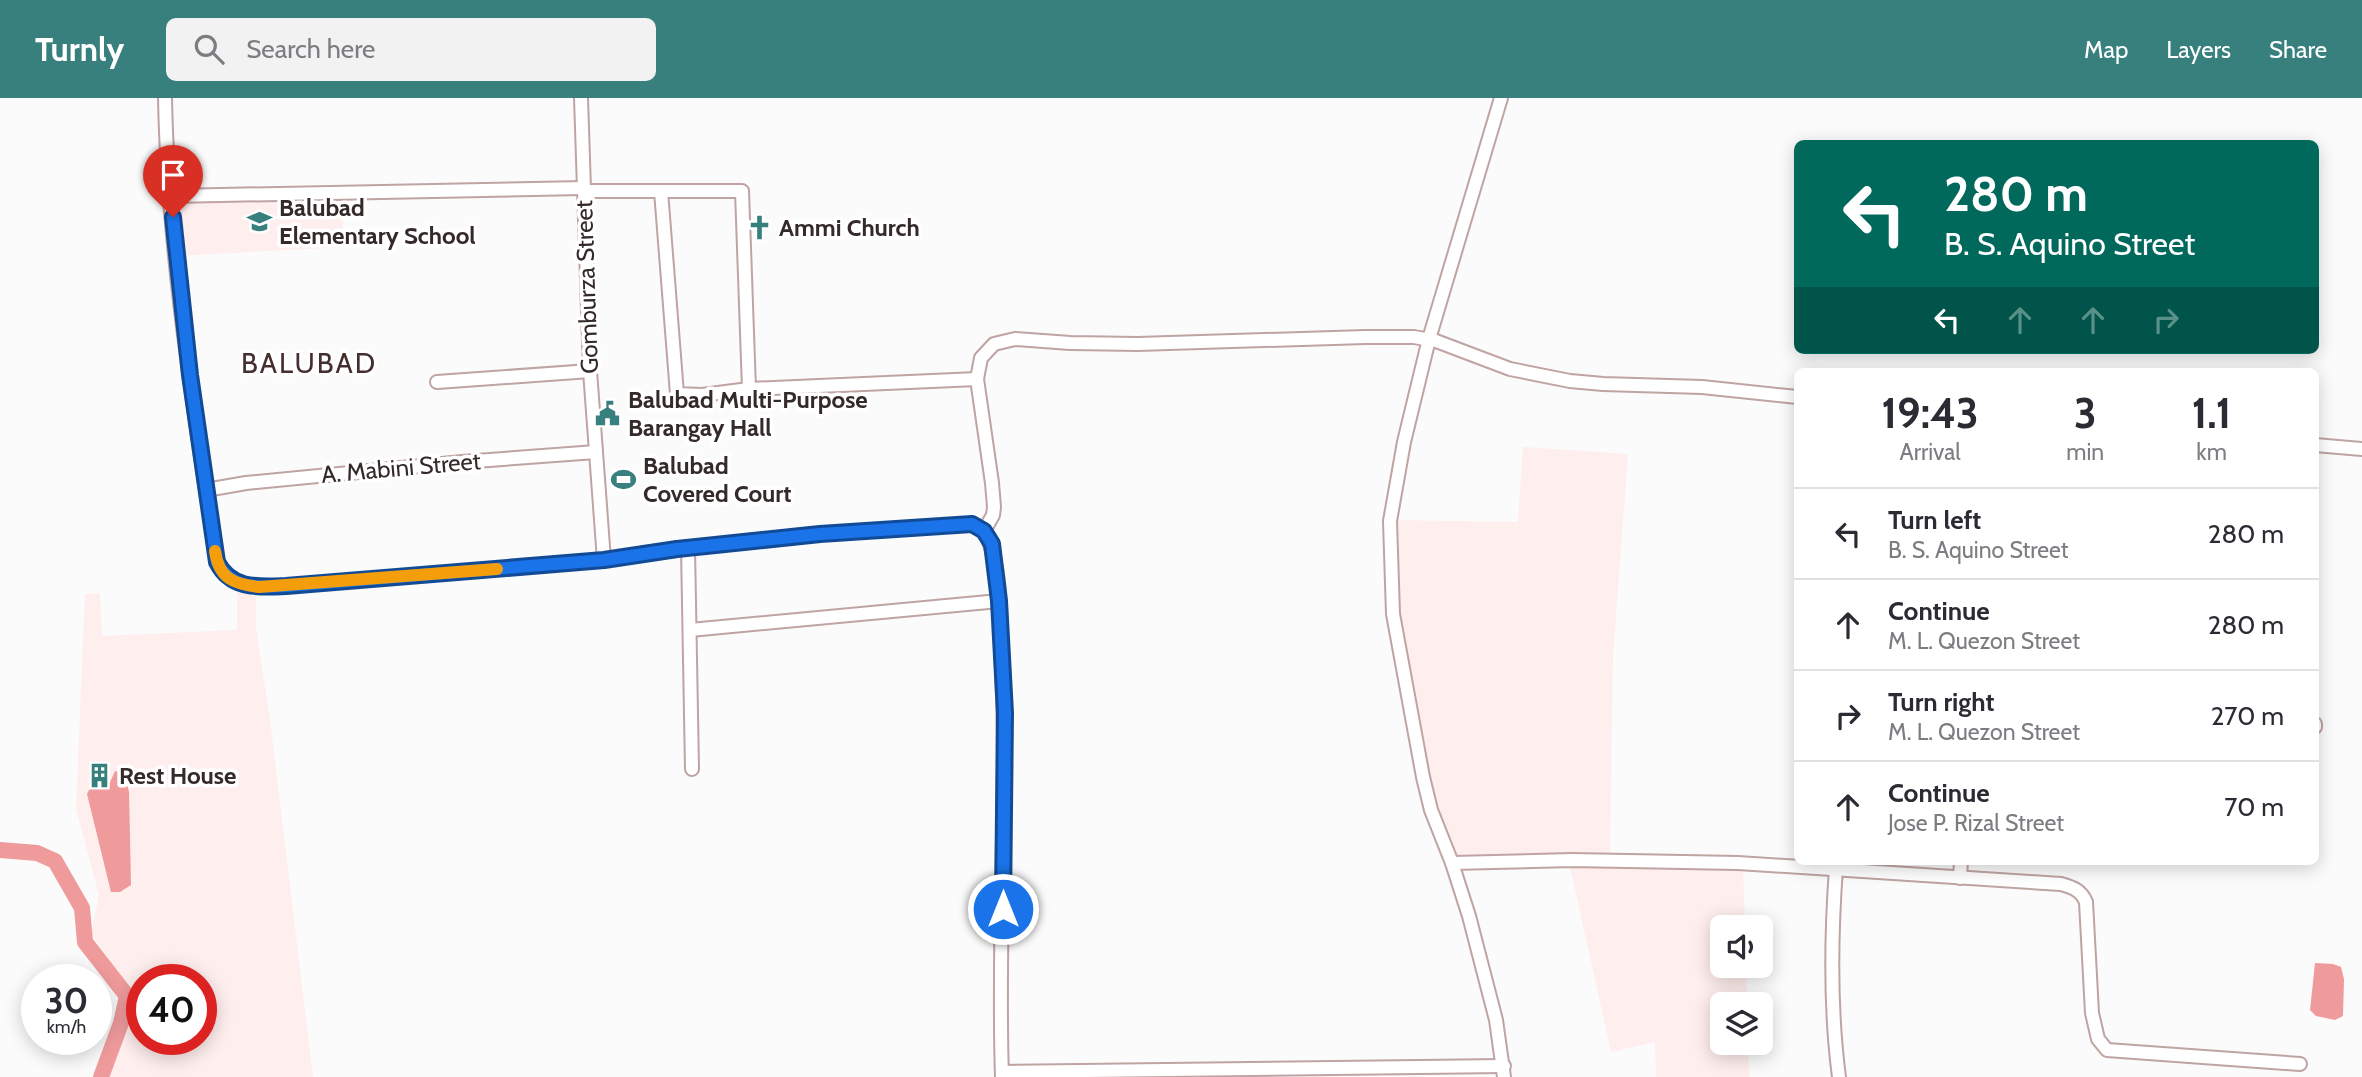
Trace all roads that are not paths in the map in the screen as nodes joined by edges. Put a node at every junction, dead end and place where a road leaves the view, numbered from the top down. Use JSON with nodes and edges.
{"nodes":[{"id":1,"x":165,"y":98,"type":"edge"},
{"id":2,"x":581,"y":98,"type":"edge"},
{"id":3,"x":1501,"y":98,"type":"edge"},
{"id":4,"x":583,"y":189,"type":"junction"},
{"id":5,"x":661,"y":191,"type":"junction"},
{"id":6,"x":171,"y":196,"type":"junction"},
{"id":7,"x":1429,"y":339,"type":"junction"},
{"id":8,"x":590,"y":371,"type":"junction"},
{"id":9,"x":977,"y":379,"type":"junction"},
{"id":10,"x":437,"y":383,"type":"dead end"},
{"id":11,"x":749,"y":389,"type":"junction"},
{"id":12,"x":1794,"y":397,"type":"edge"},
{"id":13,"x":2319,"y":445,"type":"edge"},
{"id":14,"x":2362,"y":449,"type":"edge"},
{"id":15,"x":596,"y":452,"type":"junction"},
{"id":16,"x":206,"y":490,"type":"junction"},
{"id":17,"x":984,"y":531,"type":"junction"},
{"id":18,"x":688,"y":548,"type":"junction"},
{"id":19,"x":604,"y":560,"type":"junction"},
{"id":20,"x":999,"y":601,"type":"junction"},
{"id":21,"x":690,"y":630,"type":"junction"},
{"id":22,"x":692,"y":769,"type":"dead end"},
{"id":23,"x":1452,"y":863,"type":"junction"},
{"id":24,"x":1961,"y":865,"type":"edge"},
{"id":25,"x":1836,"y":868,"type":"junction"},
{"id":26,"x":1959,"y":878,"type":"junction"},
{"id":27,"x":2300,"y":1064,"type":"dead end"},
{"id":28,"x":1504,"y":1071,"type":"edge"},
{"id":29,"x":1002,"y":1074,"type":"edge"},
{"id":30,"x":1517,"y":1077,"type":"edge"},
{"id":31,"x":1839,"y":1077,"type":"edge"}],
"edges":[{"from":1,"to":6,"type":"street"},
{"from":2,"to":4,"type":"street","name":"Gomburza Street"},
{"from":3,"to":7,"type":"street"},
{"from":4,"to":5,"type":"street"},
{"from":4,"to":6,"type":"street"},
{"from":4,"to":8,"type":"street","name":"Gomburza Street"},
{"from":5,"to":11,"type":"street"},
{"from":5,"to":11,"type":"street"},
{"from":6,"to":16,"type":"street"},
{"from":7,"to":9,"type":"street"},
{"from":7,"to":12,"type":"street"},
{"from":7,"to":23,"type":"street"},
{"from":8,"to":10,"type":"street"},
{"from":8,"to":15,"type":"street","name":"Gomburza Street"},
{"from":9,"to":11,"type":"street"},
{"from":9,"to":17,"type":"street"},
{"from":13,"to":14,"type":"street"},
{"from":15,"to":16,"type":"street","name":"A. Mabini Street"},
{"from":15,"to":19,"type":"street","name":"Gomburza Street"},
{"from":16,"to":19,"type":"street"},
{"from":17,"to":18,"type":"street"},
{"from":17,"to":20,"type":"street"},
{"from":18,"to":19,"type":"street"},
{"from":18,"to":21,"type":"street"},
{"from":20,"to":21,"type":"street"},
{"from":20,"to":29,"type":"street"},
{"from":21,"to":22,"type":"street"},
{"from":23,"to":25,"type":"street"},
{"from":23,"to":28,"type":"street"},
{"from":24,"to":26,"type":"street"},
{"from":25,"to":26,"type":"street"},
{"from":25,"to":31,"type":"street"},
{"from":26,"to":27,"type":"street"},
{"from":28,"to":29,"type":"street"},
{"from":28,"to":30,"type":"street"}]}
